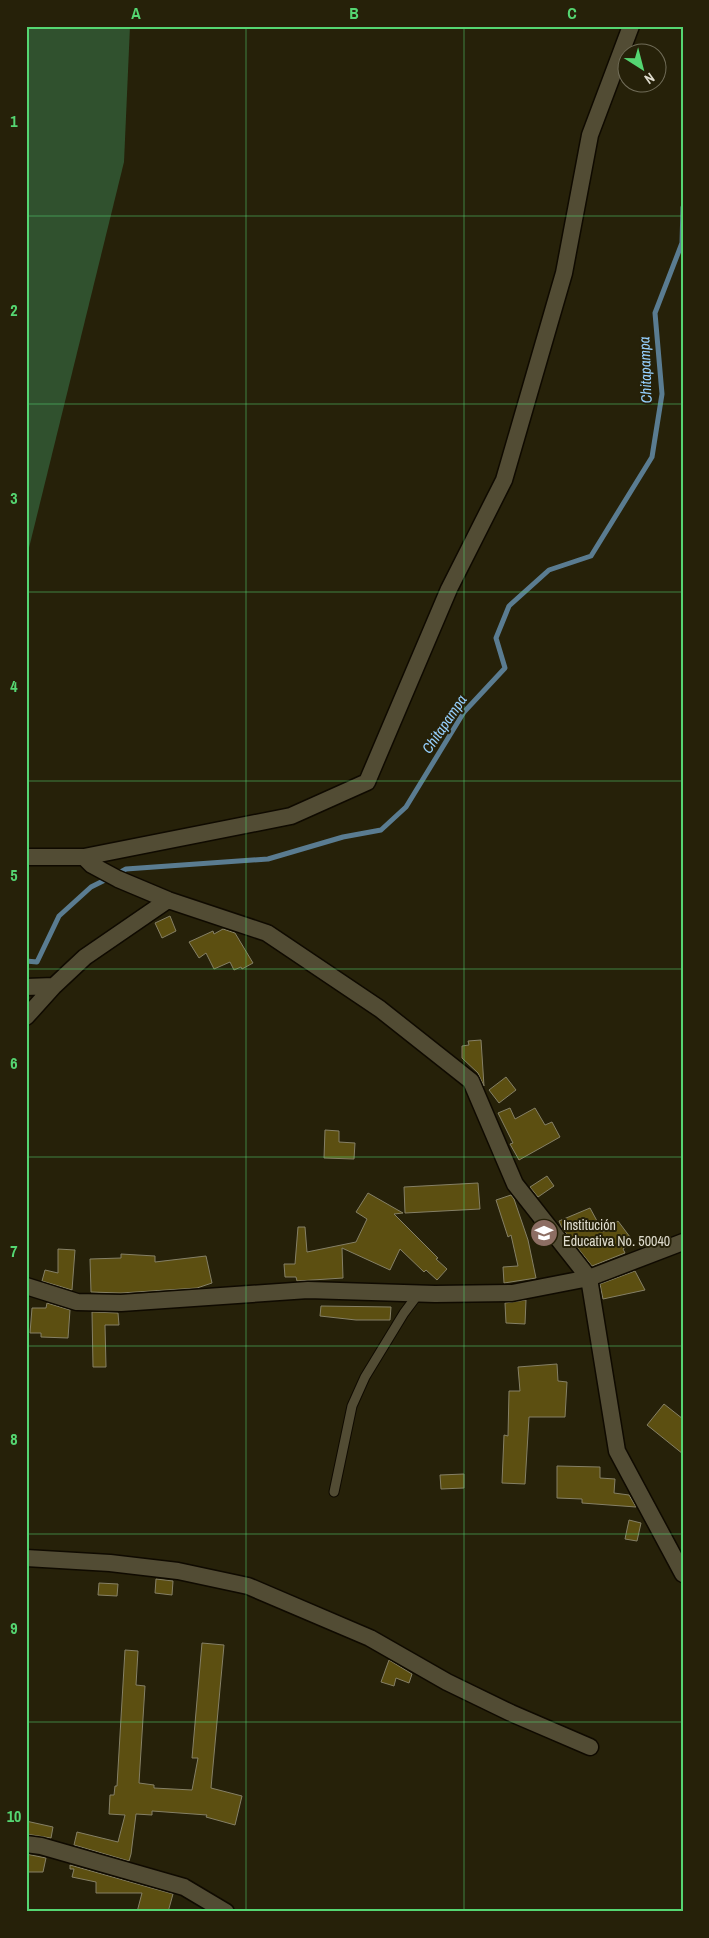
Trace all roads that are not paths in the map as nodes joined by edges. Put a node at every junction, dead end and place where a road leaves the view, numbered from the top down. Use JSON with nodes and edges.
{"nodes":[{"id":1,"x":632,"y":26,"type":"edge"},
{"id":2,"x":26,"y":857,"type":"edge"},
{"id":3,"x":88,"y":861,"type":"junction"},
{"id":4,"x":168,"y":900,"type":"junction"},
{"id":5,"x":54,"y":986,"type":"junction"},
{"id":6,"x":26,"y":987,"type":"edge"},
{"id":7,"x":26,"y":1017,"type":"edge"},
{"id":8,"x":683,"y":1242,"type":"edge"},
{"id":9,"x":589,"y":1278,"type":"junction"},
{"id":10,"x":26,"y":1286,"type":"edge"},
{"id":11,"x":419,"y":1293,"type":"junction"},
{"id":12,"x":334,"y":1492,"type":"dead end"},
{"id":13,"x":26,"y":1558,"type":"edge"},
{"id":14,"x":683,"y":1574,"type":"edge"},
{"id":15,"x":590,"y":1747,"type":"dead end"},
{"id":16,"x":26,"y":1844,"type":"edge"},
{"id":17,"x":226,"y":1912,"type":"edge"}],
"edges":[{"from":1,"to":3,"type":"street"},
{"from":2,"to":3,"type":"street"},
{"from":3,"to":4,"type":"street"},
{"from":4,"to":5,"type":"street"},
{"from":4,"to":9,"type":"street"},
{"from":5,"to":6,"type":"street"},
{"from":5,"to":7,"type":"street"},
{"from":8,"to":9,"type":"street"},
{"from":9,"to":11,"type":"street"},
{"from":9,"to":14,"type":"street"},
{"from":10,"to":11,"type":"street"},
{"from":11,"to":12,"type":"lane"},
{"from":13,"to":15,"type":"street"},
{"from":16,"to":17,"type":"street"}]}
